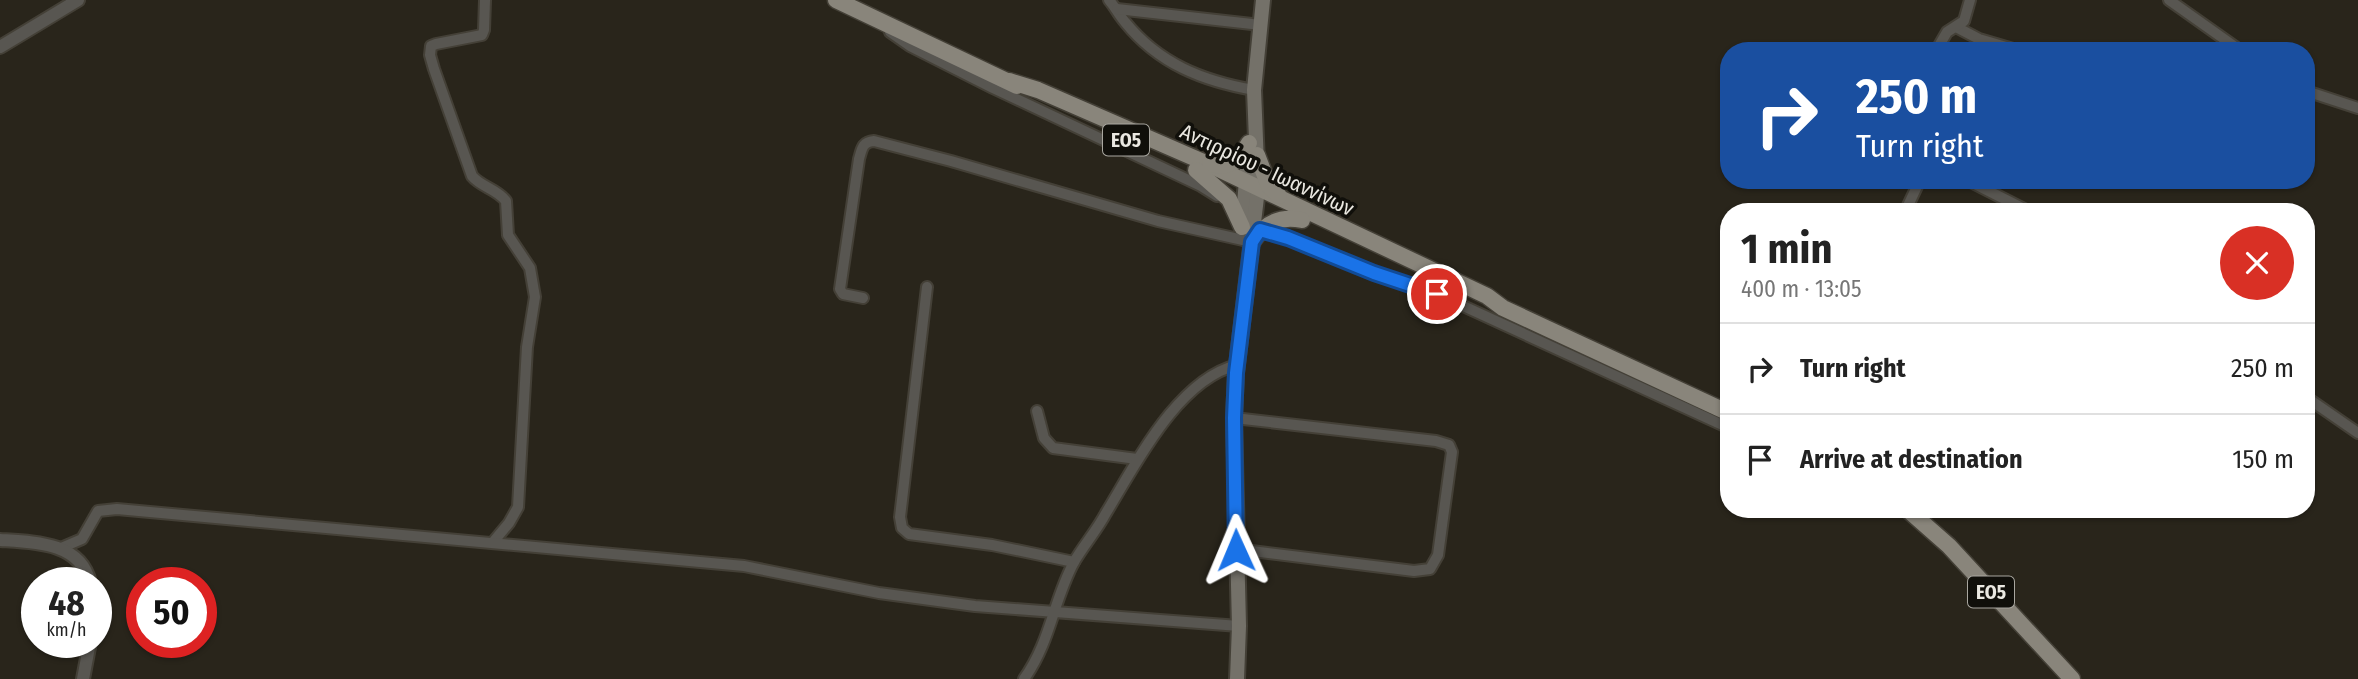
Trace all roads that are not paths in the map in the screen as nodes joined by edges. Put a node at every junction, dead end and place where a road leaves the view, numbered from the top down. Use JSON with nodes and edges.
{"nodes":[{"id":1,"x":78,"y":0,"type":"edge"},
{"id":2,"x":485,"y":0,"type":"edge"},
{"id":3,"x":836,"y":0,"type":"edge"},
{"id":4,"x":1109,"y":0,"type":"edge"},
{"id":5,"x":1263,"y":0,"type":"edge"},
{"id":6,"x":1970,"y":0,"type":"edge"},
{"id":7,"x":2169,"y":0,"type":"edge"},
{"id":8,"x":1117,"y":9,"type":"junction"},
{"id":9,"x":871,"y":16,"type":"junction"},
{"id":10,"x":1261,"y":25,"type":"junction"},
{"id":11,"x":1956,"y":27,"type":"junction"},
{"id":12,"x":1941,"y":42,"type":"edge"},
{"id":13,"x":1989,"y":42,"type":"edge"},
{"id":14,"x":2228,"y":42,"type":"edge"},
{"id":15,"x":0,"y":47,"type":"edge"},
{"id":16,"x":1254,"y":90,"type":"junction"},
{"id":17,"x":2315,"y":94,"type":"edge"},
{"id":18,"x":2358,"y":108,"type":"edge"},
{"id":19,"x":1253,"y":149,"type":"junction"},
{"id":20,"x":1202,"y":167,"type":"junction"},
{"id":21,"x":1985,"y":189,"type":"edge"},
{"id":22,"x":1252,"y":191,"type":"junction"},
{"id":23,"x":2012,"y":203,"type":"edge"},
{"id":24,"x":1292,"y":206,"type":"junction"},
{"id":25,"x":1236,"y":210,"type":"junction"},
{"id":26,"x":1302,"y":220,"type":"junction"},
{"id":27,"x":1249,"y":235,"type":"junction"},
{"id":28,"x":927,"y":287,"type":"dead end"},
{"id":29,"x":863,"y":298,"type":"dead end"},
{"id":30,"x":1503,"y":308,"type":"junction"},
{"id":31,"x":1237,"y":365,"type":"junction"},
{"id":32,"x":2315,"y":403,"type":"edge"},
{"id":33,"x":1720,"y":409,"type":"edge"},
{"id":34,"x":1037,"y":411,"type":"dead end"},
{"id":35,"x":1234,"y":418,"type":"junction"},
{"id":36,"x":1720,"y":424,"type":"edge"},
{"id":37,"x":2358,"y":433,"type":"edge"},
{"id":38,"x":1137,"y":459,"type":"junction"},
{"id":39,"x":1917,"y":518,"type":"edge"},
{"id":40,"x":0,"y":540,"type":"edge"},
{"id":41,"x":494,"y":541,"type":"junction"},
{"id":42,"x":61,"y":548,"type":"junction"},
{"id":43,"x":1236,"y":550,"type":"junction"},
{"id":44,"x":1074,"y":562,"type":"junction"},
{"id":45,"x":85,"y":567,"type":"edge"},
{"id":46,"x":1056,"y":611,"type":"junction"},
{"id":47,"x":1239,"y":626,"type":"junction"},
{"id":48,"x":87,"y":658,"type":"edge"},
{"id":49,"x":83,"y":679,"type":"edge"},
{"id":50,"x":1024,"y":679,"type":"edge"},
{"id":51,"x":1237,"y":679,"type":"edge"},
{"id":52,"x":2072,"y":679,"type":"edge"}],
"edges":[{"from":1,"to":15,"type":"street"},
{"from":2,"to":41,"type":"street"},
{"from":3,"to":9,"type":"main road","name":"Αντιρρίου - Ιωαννίνων","number":"ΕΟ5"},
{"from":4,"to":8,"type":"street"},
{"from":5,"to":10,"type":"main road"},
{"from":6,"to":11,"type":"street"},
{"from":7,"to":14,"type":"street"},
{"from":8,"to":10,"type":"street"},
{"from":8,"to":16,"type":"street"},
{"from":9,"to":20,"type":"main road","name":"Αντιρρίου - Ιωαννίνων","number":"ΕΟ5"},
{"from":9,"to":25,"type":"street"},
{"from":10,"to":16,"type":"main road"},
{"from":11,"to":12,"type":"street"},
{"from":11,"to":13,"type":"street"},
{"from":16,"to":19,"type":"main road"},
{"from":17,"to":18,"type":"street"},
{"from":19,"to":20,"type":"main road"},
{"from":19,"to":22,"type":"main road"},
{"from":19,"to":24,"type":"main road"},
{"from":20,"to":22,"type":"main road","name":"Αντιρρίου - Ιωαννίνων","number":"ΕΟ5"},
{"from":20,"to":25,"type":"main road"},
{"from":21,"to":23,"type":"street"},
{"from":22,"to":24,"type":"main road","name":"Αντιρρίου - Ιωαννίνων","number":"ΕΟ5"},
{"from":22,"to":26,"type":"main road","name":"Αντιρρίου - Ιωαννίνων","number":"ΕΟ5"},
{"from":22,"to":27,"type":"main road"},
{"from":24,"to":30,"type":"main road","name":"Αντιρρίου - Ιωαννίνων","number":"ΕΟ5"},
{"from":25,"to":27,"type":"main road"},
{"from":26,"to":27,"type":"main road"},
{"from":26,"to":30,"type":"main road","name":"Αντιρρίου - Ιωαννίνων","number":"ΕΟ5"},
{"from":27,"to":29,"type":"street"},
{"from":27,"to":31,"type":"main road"},
{"from":27,"to":36,"type":"street"},
{"from":28,"to":44,"type":"street"},
{"from":30,"to":33,"type":"main road","name":"Αντιρρίου - Ιωαννίνων","number":"ΕΟ5"},
{"from":31,"to":35,"type":"main road"},
{"from":31,"to":38,"type":"street"},
{"from":32,"to":37,"type":"street"},
{"from":34,"to":38,"type":"street"},
{"from":35,"to":43,"type":"main road"},
{"from":35,"to":43,"type":"street"},
{"from":38,"to":44,"type":"street"},
{"from":39,"to":52,"type":"main road","number":"ΕΟ5"},
{"from":40,"to":42,"type":"street"},
{"from":41,"to":42,"type":"street"},
{"from":41,"to":46,"type":"street"},
{"from":42,"to":45,"type":"street"},
{"from":43,"to":47,"type":"main road"},
{"from":44,"to":46,"type":"street"},
{"from":46,"to":47,"type":"street"},
{"from":46,"to":50,"type":"street"},
{"from":47,"to":51,"type":"main road"},
{"from":48,"to":49,"type":"street"}]}
